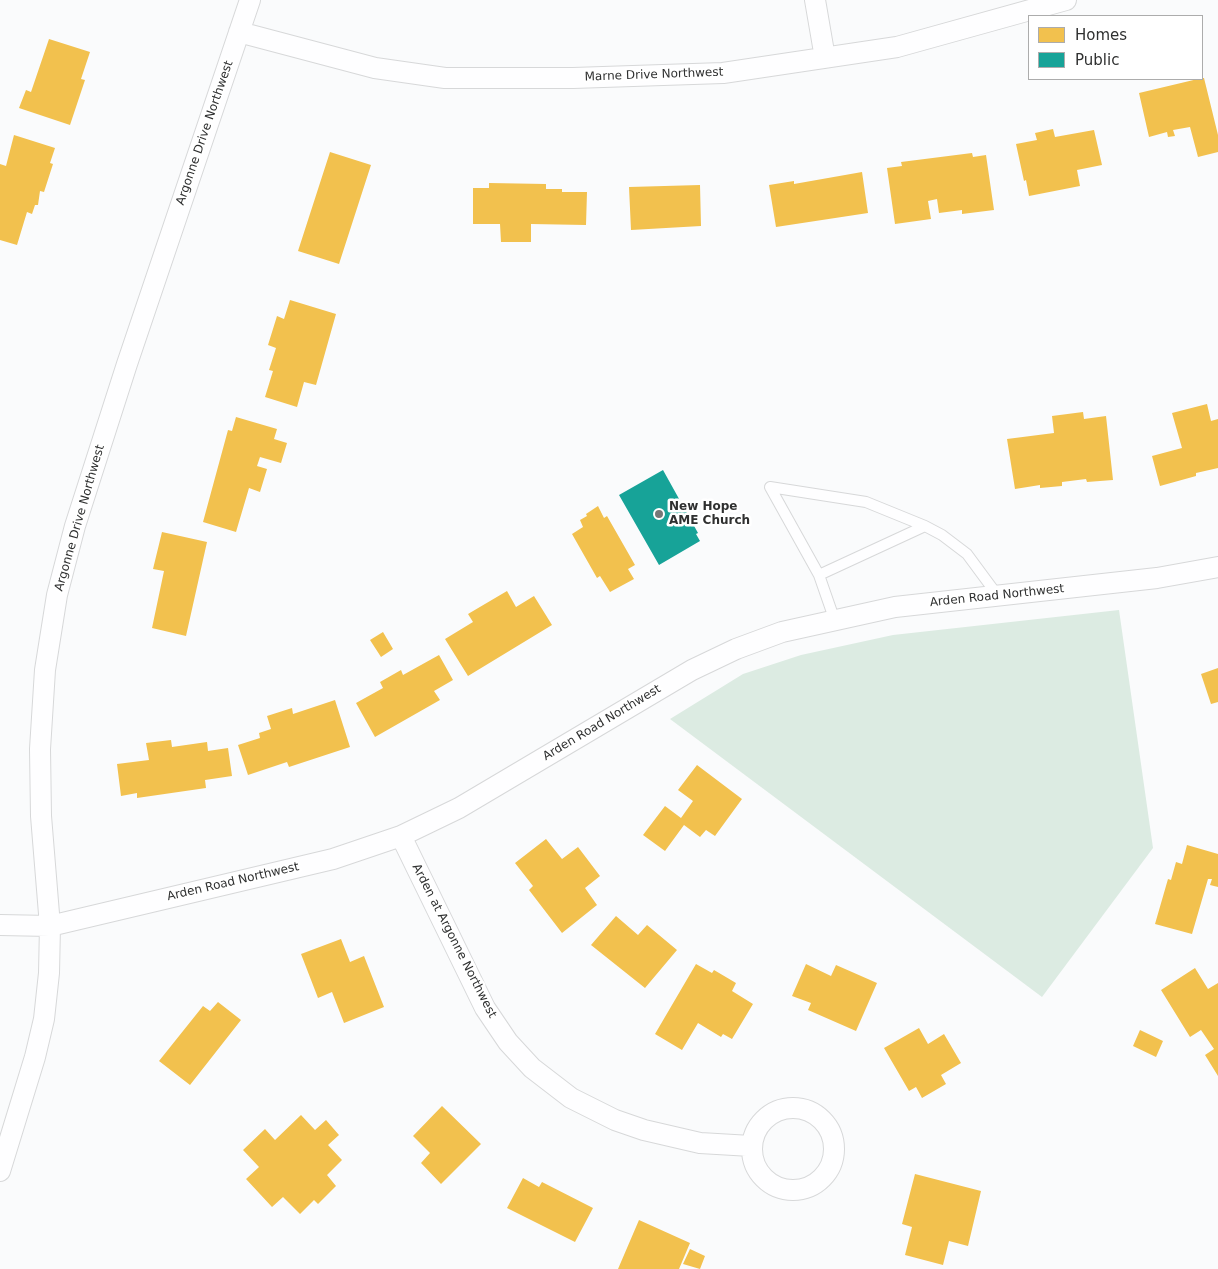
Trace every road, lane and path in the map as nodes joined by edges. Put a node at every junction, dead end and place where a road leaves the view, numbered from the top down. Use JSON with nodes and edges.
{"nodes":[{"id":1,"x":250,"y":0,"type":"edge"},
{"id":2,"x":816,"y":0,"type":"edge"},
{"id":3,"x":1066,"y":0,"type":"edge"},
{"id":4,"x":239,"y":32,"type":"junction"},
{"id":5,"x":825,"y":58,"type":"junction"},
{"id":6,"x":925,"y":526,"type":"junction"},
{"id":7,"x":1218,"y":567,"type":"edge"},
{"id":8,"x":819,"y":575,"type":"junction"},
{"id":9,"x":998,"y":596,"type":"junction"},
{"id":10,"x":835,"y":621,"type":"junction"},
{"id":11,"x":401,"y":836,"type":"junction"},
{"id":12,"x":0,"y":925,"type":"edge"},
{"id":13,"x":50,"y":926,"type":"junction"},
{"id":14,"x":751,"y":1146,"type":"junction"},
{"id":15,"x":0,"y":1171,"type":"edge"}],
"edges":[{"from":1,"to":4,"type":"street","name":"Argonne Drive Northwest"},
{"from":2,"to":5,"type":"street"},
{"from":3,"to":5,"type":"street","name":"Marne Drive Northwest"},
{"from":4,"to":5,"type":"street","name":"Marne Drive Northwest"},
{"from":4,"to":13,"type":"street","name":"Argonne Drive Northwest"},
{"from":6,"to":8,"type":"lane"},
{"from":6,"to":8,"type":"lane"},
{"from":6,"to":9,"type":"lane"},
{"from":7,"to":9,"type":"street","name":"Arden Road Northwest"},
{"from":8,"to":10,"type":"lane"},
{"from":9,"to":10,"type":"street","name":"Arden Road Northwest"},
{"from":10,"to":11,"type":"street","name":"Arden Road Northwest"},
{"from":11,"to":13,"type":"street","name":"Arden Road Northwest"},
{"from":11,"to":14,"type":"street","name":"Arden at Argonne Northwest"},
{"from":12,"to":13,"type":"street","name":"Arden Road Northwest"},
{"from":13,"to":15,"type":"street","name":"Argonne Drive Northwest"},
{"from":14,"to":14,"type":"street"}]}
